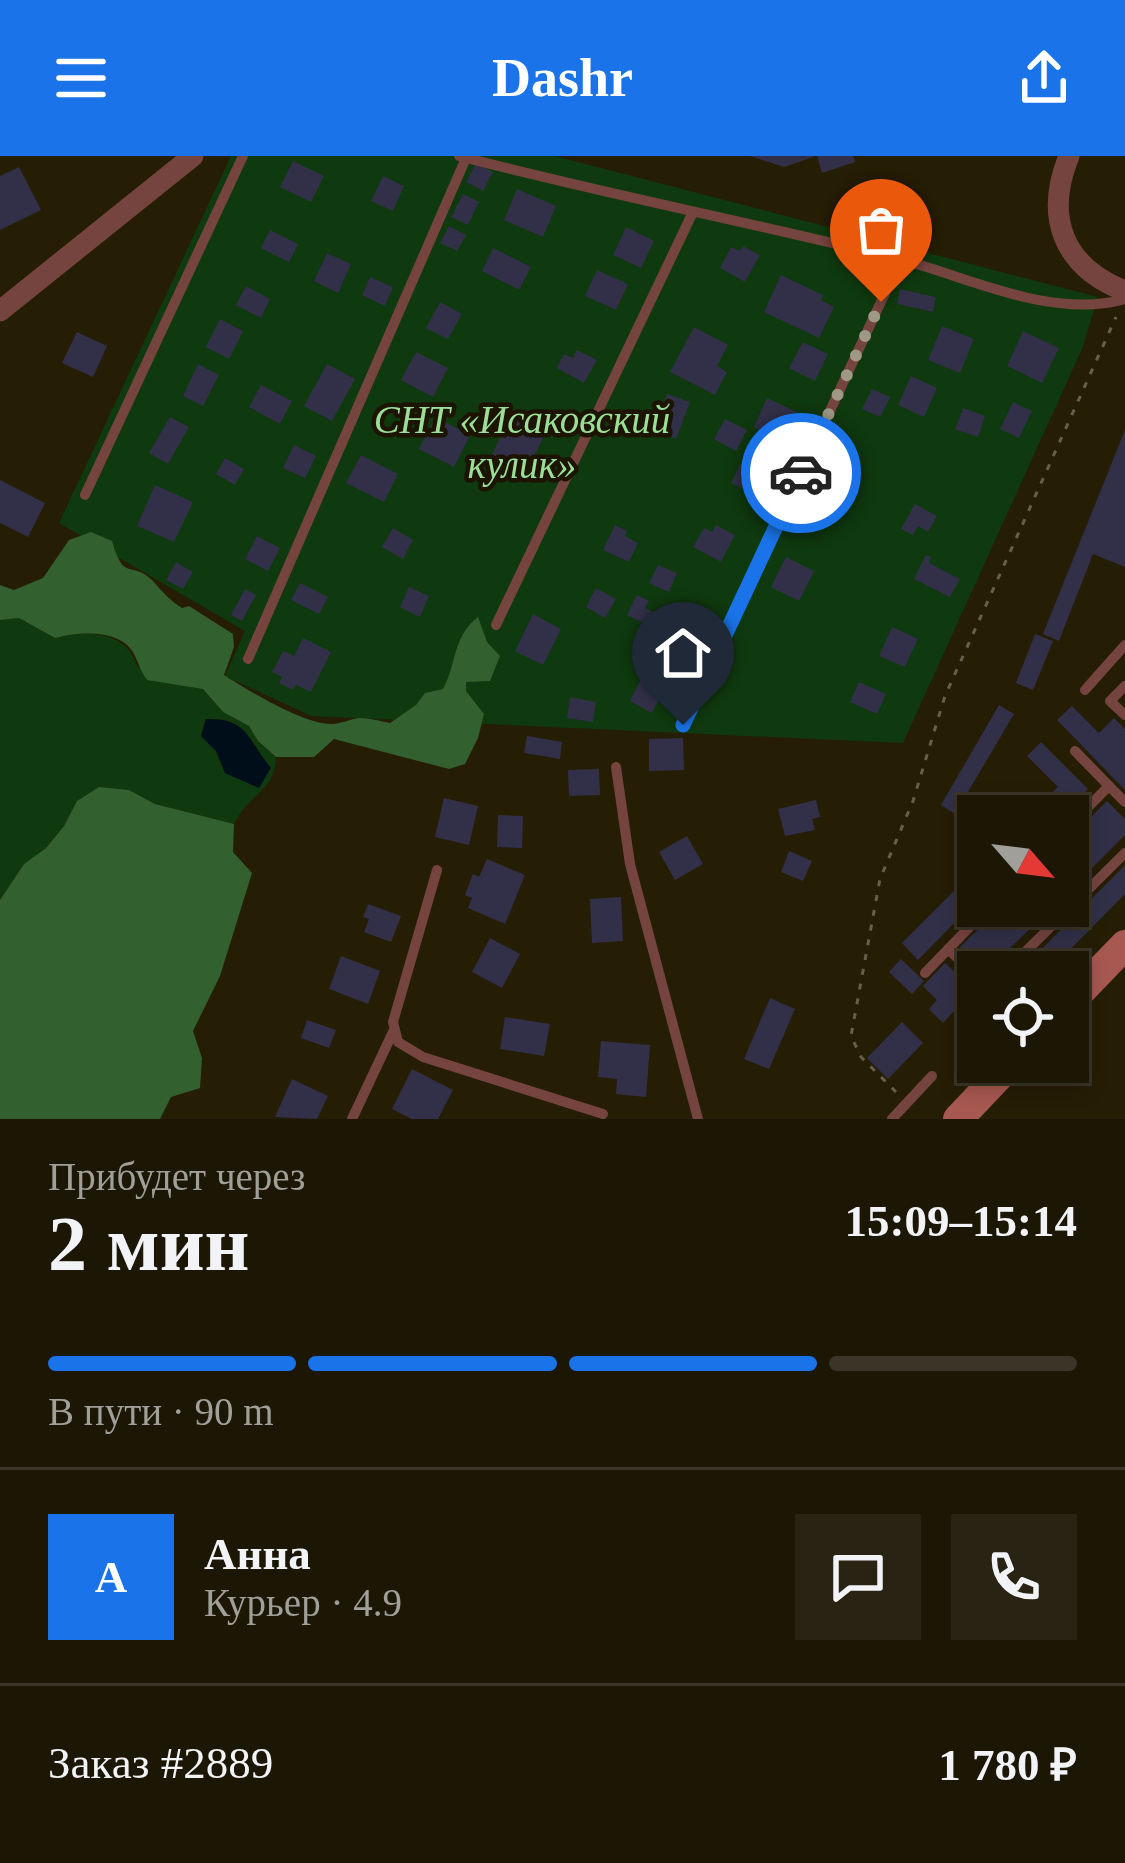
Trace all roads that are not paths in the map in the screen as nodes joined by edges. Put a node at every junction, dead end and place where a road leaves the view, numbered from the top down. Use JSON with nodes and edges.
{"nodes":[{"id":1,"x":193,"y":156,"type":"edge"},
{"id":2,"x":243,"y":156,"type":"edge"},
{"id":3,"x":1070,"y":156,"type":"edge"},
{"id":4,"x":462,"y":157,"type":"edge"},
{"id":5,"x":693,"y":212,"type":"junction"},
{"id":6,"x":901,"y":259,"type":"junction"},
{"id":7,"x":1125,"y":296,"type":"edge"},
{"id":8,"x":0,"y":311,"type":"edge"},
{"id":9,"x":85,"y":495,"type":"dead end"},
{"id":10,"x":496,"y":625,"type":"dead end"},
{"id":11,"x":1125,"y":645,"type":"edge"},
{"id":12,"x":248,"y":658,"type":"dead end"},
{"id":13,"x":1125,"y":686,"type":"edge"},
{"id":14,"x":1085,"y":690,"type":"dead end"},
{"id":15,"x":1125,"y":716,"type":"edge"},
{"id":16,"x":683,"y":725,"type":"dead end"},
{"id":17,"x":1075,"y":751,"type":"dead end"},
{"id":18,"x":616,"y":767,"type":"dead end"},
{"id":19,"x":1109,"y":786,"type":"junction"},
{"id":20,"x":1125,"y":802,"type":"edge"},
{"id":21,"x":1089,"y":806,"type":"edge"},
{"id":22,"x":1125,"y":853,"type":"edge"},
{"id":23,"x":437,"y":870,"type":"dead end"},
{"id":24,"x":969,"y":927,"type":"edge"},
{"id":25,"x":1125,"y":946,"type":"edge"},
{"id":26,"x":948,"y":949,"type":"junction"},
{"id":27,"x":1026,"y":951,"type":"edge"},
{"id":28,"x":957,"y":957,"type":"edge"},
{"id":29,"x":925,"y":973,"type":"dead end"},
{"id":30,"x":1089,"y":983,"type":"edge"},
{"id":31,"x":393,"y":1032,"type":"junction"},
{"id":32,"x":932,"y":1076,"type":"dead end"},
{"id":33,"x":992,"y":1083,"type":"edge"},
{"id":34,"x":602,"y":1117,"type":"edge"},
{"id":35,"x":352,"y":1119,"type":"edge"},
{"id":36,"x":617,"y":1119,"type":"edge"},
{"id":37,"x":698,"y":1119,"type":"edge"},
{"id":38,"x":892,"y":1119,"type":"edge"},
{"id":39,"x":958,"y":1119,"type":"edge"}],
"edges":[{"from":1,"to":8,"type":"street"},
{"from":2,"to":9,"type":"lane"},
{"from":3,"to":7,"type":"street"},
{"from":4,"to":5,"type":"lane"},
{"from":4,"to":12,"type":"lane"},
{"from":5,"to":6,"type":"lane"},
{"from":5,"to":10,"type":"lane"},
{"from":6,"to":7,"type":"lane"},
{"from":6,"to":16,"type":"lane"},
{"from":11,"to":14,"type":"lane"},
{"from":13,"to":15,"type":"lane"},
{"from":17,"to":19,"type":"lane"},
{"from":18,"to":37,"type":"lane"},
{"from":19,"to":20,"type":"lane"},
{"from":19,"to":21,"type":"lane"},
{"from":22,"to":27,"type":"lane"},
{"from":23,"to":31,"type":"lane"},
{"from":24,"to":26,"type":"lane"},
{"from":25,"to":30,"type":"street"},
{"from":26,"to":28,"type":"lane"},
{"from":26,"to":29,"type":"lane"},
{"from":31,"to":34,"type":"lane"},
{"from":31,"to":35,"type":"lane"},
{"from":32,"to":38,"type":"lane"},
{"from":33,"to":39,"type":"street"},
{"from":34,"to":36,"type":"lane"}]}
